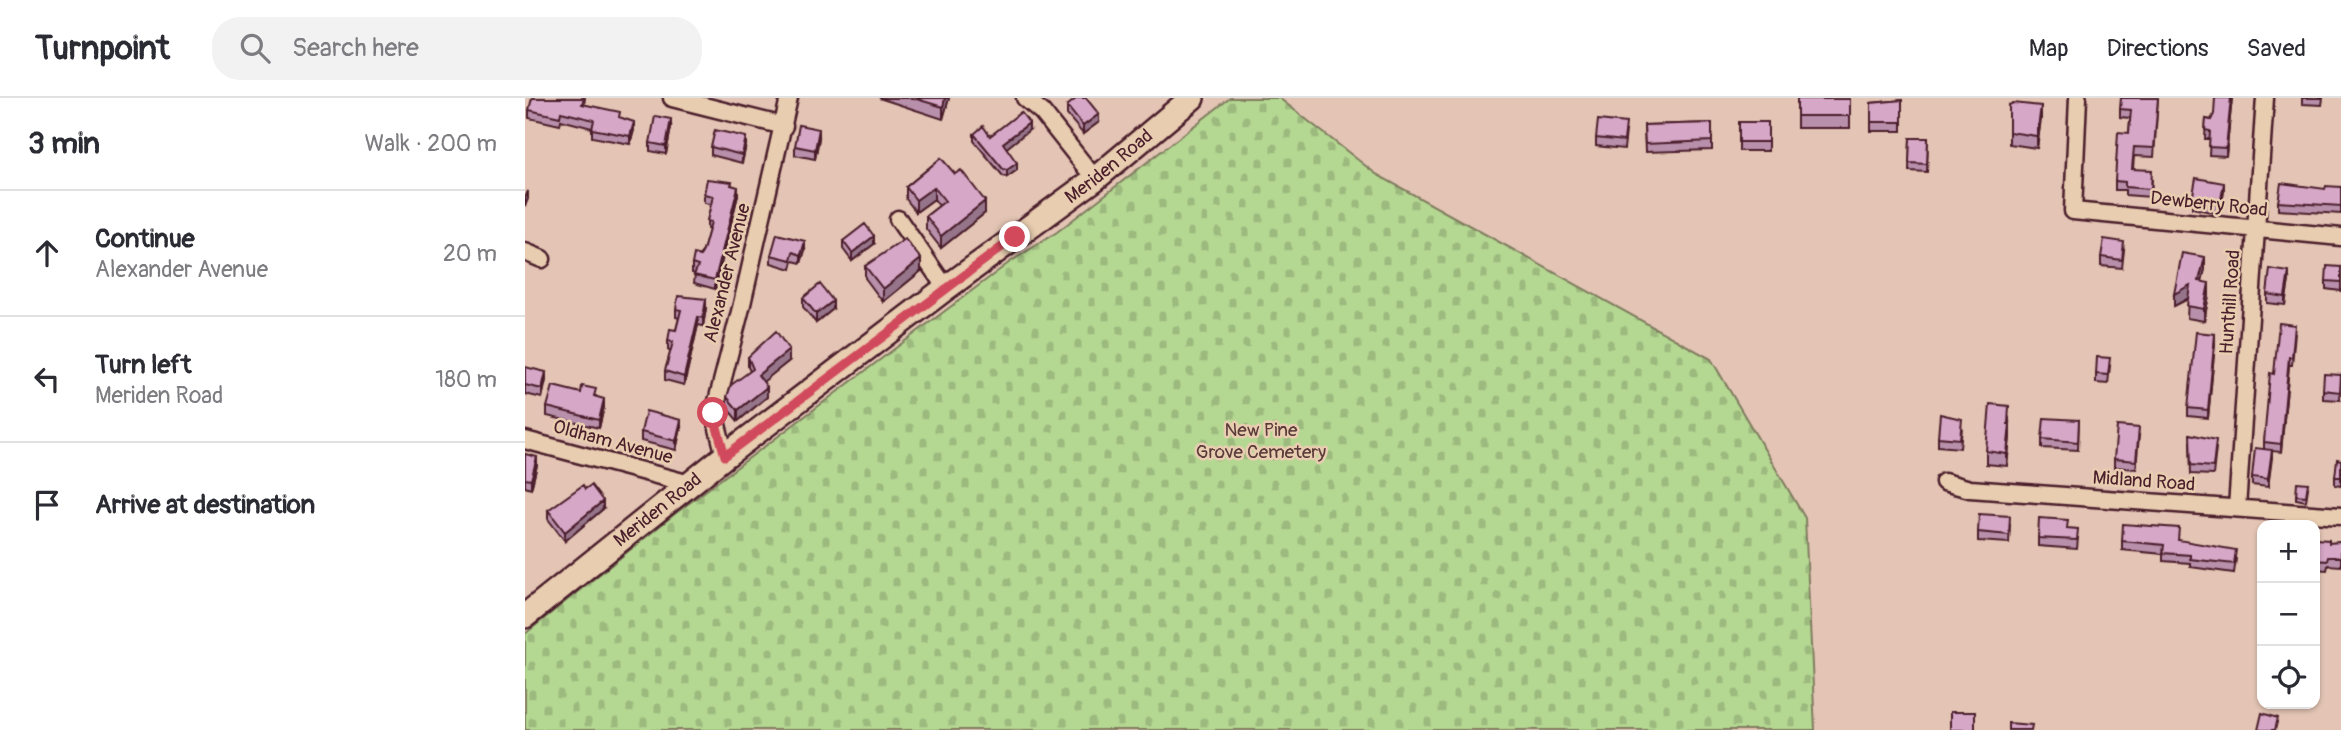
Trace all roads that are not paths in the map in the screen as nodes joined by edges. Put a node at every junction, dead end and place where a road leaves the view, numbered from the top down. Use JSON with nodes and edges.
{"nodes":[{"id":1,"x":672,"y":98,"type":"edge"},
{"id":2,"x":789,"y":98,"type":"edge"},
{"id":3,"x":1025,"y":98,"type":"edge"},
{"id":4,"x":1192,"y":98,"type":"edge"},
{"id":5,"x":2078,"y":98,"type":"edge"},
{"id":6,"x":2265,"y":98,"type":"edge"},
{"id":7,"x":783,"y":126,"type":"junction"},
{"id":8,"x":1095,"y":179,"type":"junction"},
{"id":9,"x":898,"y":219,"type":"dead end"},
{"id":10,"x":2256,"y":231,"type":"junction"},
{"id":11,"x":2341,"y":237,"type":"edge"},
{"id":12,"x":525,"y":252,"type":"edge"},
{"id":13,"x":542,"y":259,"type":"dead end"},
{"id":14,"x":946,"y":288,"type":"junction"},
{"id":15,"x":525,"y":440,"type":"edge"},
{"id":16,"x":725,"y":456,"type":"junction"},
{"id":17,"x":1944,"y":482,"type":"dead end"},
{"id":18,"x":690,"y":484,"type":"junction"},
{"id":19,"x":2237,"y":508,"type":"junction"},
{"id":20,"x":2341,"y":516,"type":"edge"},
{"id":21,"x":525,"y":616,"type":"edge"}],
"edges":[{"from":1,"to":7,"type":"street"},
{"from":2,"to":7,"type":"street","name":"Alexander Avenue"},
{"from":3,"to":8,"type":"street"},
{"from":4,"to":8,"type":"main road","name":"Meriden Road"},
{"from":5,"to":10,"type":"street","name":"Dewberry Road"},
{"from":6,"to":10,"type":"street","name":"Hunthill Road"},
{"from":7,"to":16,"type":"street","name":"Alexander Avenue"},
{"from":8,"to":14,"type":"main road","name":"Meriden Road"},
{"from":9,"to":14,"type":"street"},
{"from":10,"to":11,"type":"street","name":"Dewberry Road"},
{"from":10,"to":19,"type":"street","name":"Hunthill Road"},
{"from":12,"to":13,"type":"street"},
{"from":14,"to":16,"type":"main road","name":"Meriden Road"},
{"from":15,"to":18,"type":"street","name":"Oldham Avenue"},
{"from":16,"to":18,"type":"main road","name":"Meriden Road"},
{"from":17,"to":19,"type":"street","name":"Midland Road"},
{"from":18,"to":21,"type":"main road","name":"Meriden Road"},
{"from":19,"to":20,"type":"street","name":"Midland Road"}]}
